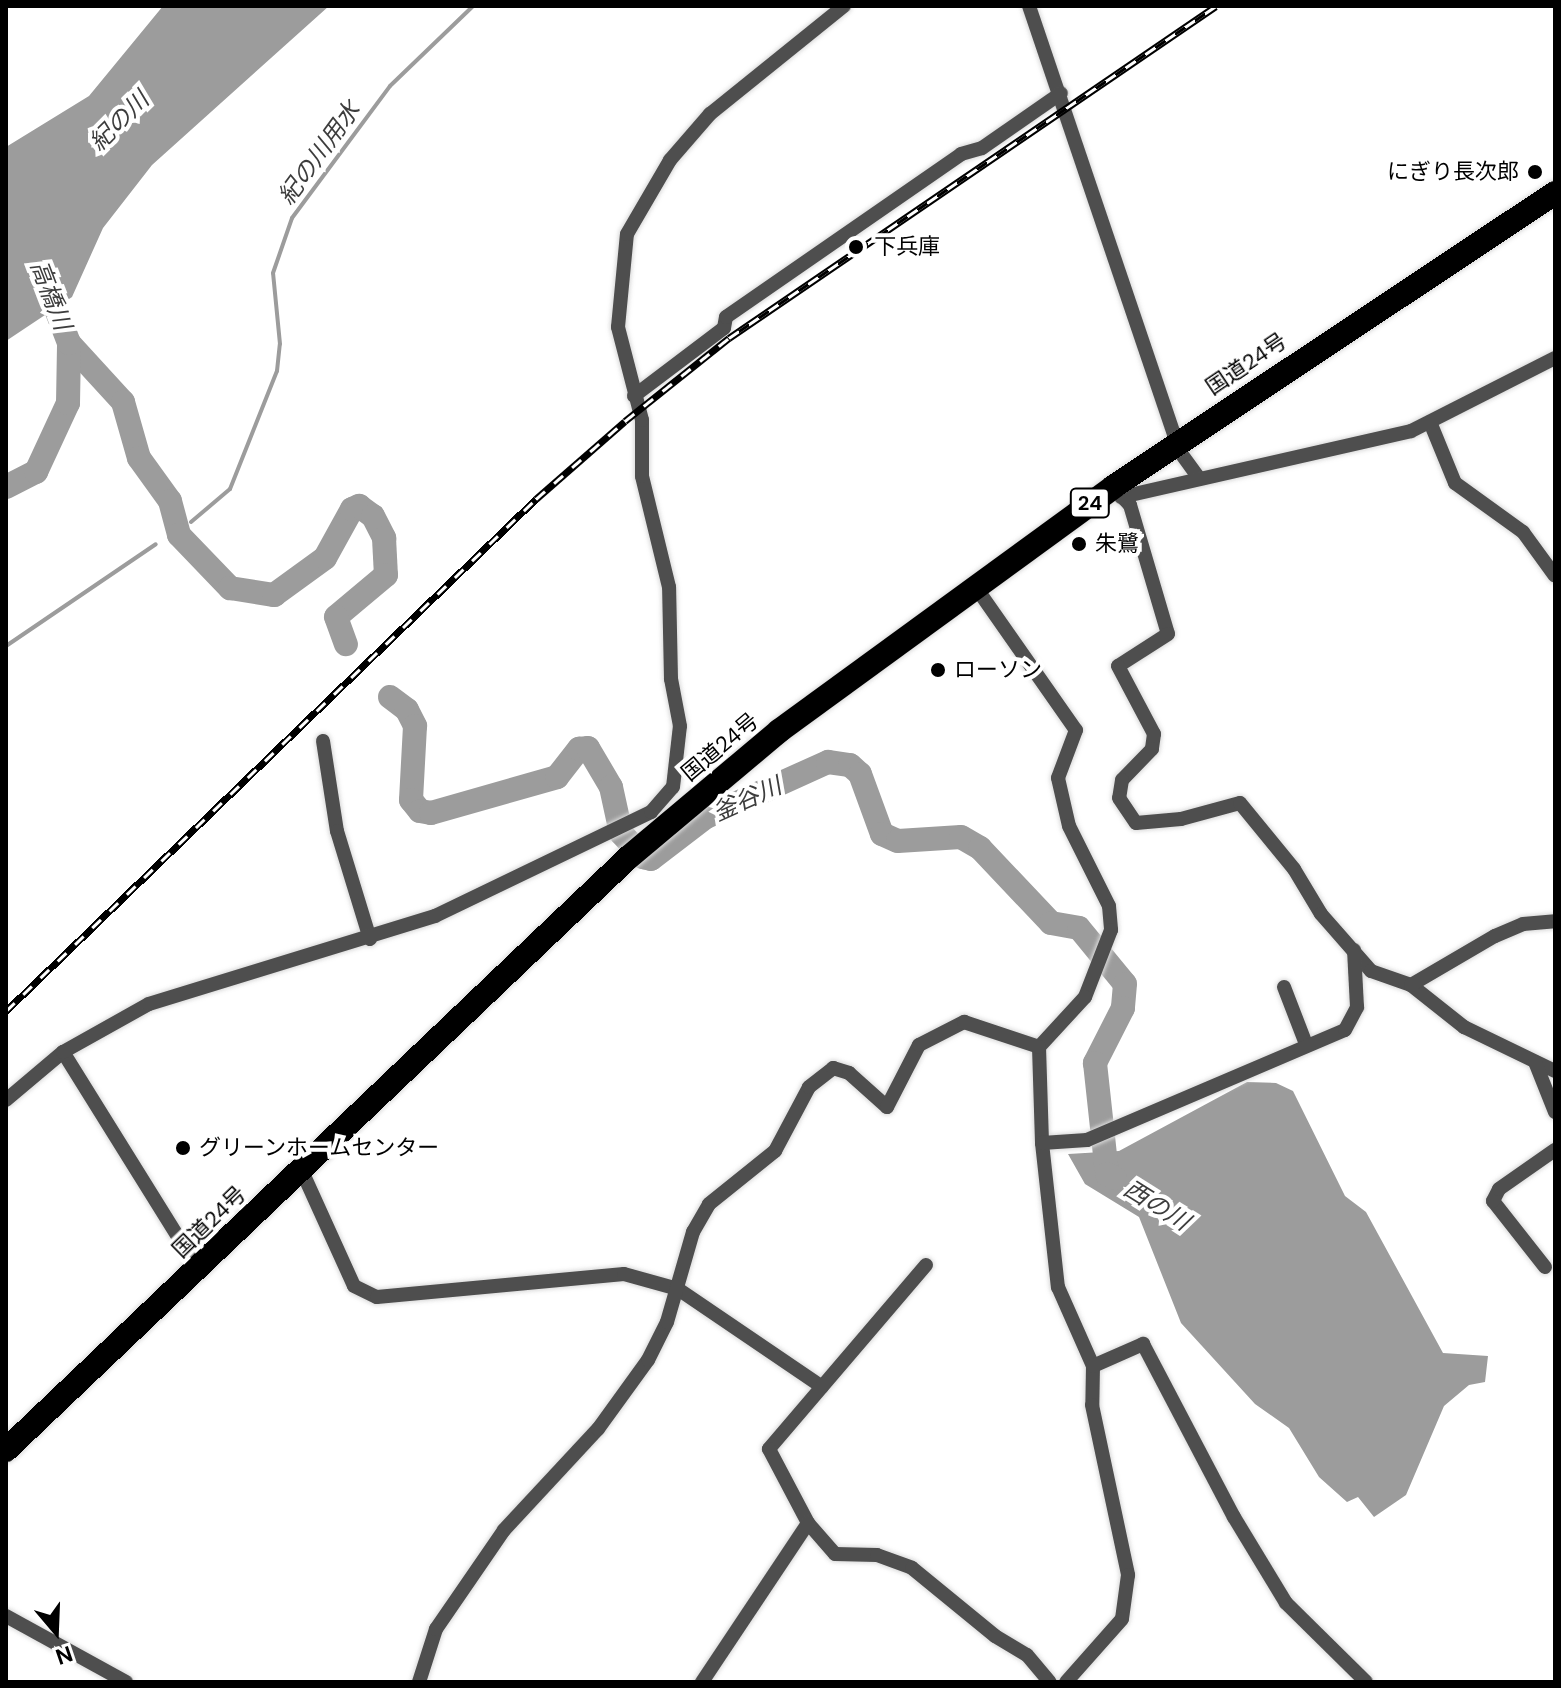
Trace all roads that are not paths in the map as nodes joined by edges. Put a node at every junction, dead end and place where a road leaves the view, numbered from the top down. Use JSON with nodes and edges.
{"nodes":[{"id":1,"x":844,"y":6,"type":"edge"},
{"id":2,"x":1029,"y":6,"type":"edge"},
{"id":3,"x":1061,"y":93,"type":"junction"},
{"id":4,"x":1555,"y":193,"type":"edge"},
{"id":5,"x":1555,"y":358,"type":"edge"},
{"id":6,"x":634,"y":396,"type":"junction"},
{"id":7,"x":1430,"y":422,"type":"junction"},
{"id":8,"x":1177,"y":442,"type":"junction"},
{"id":9,"x":1199,"y":478,"type":"junction"},
{"id":10,"x":1117,"y":492,"type":"junction"},
{"id":11,"x":1555,"y":576,"type":"edge"},
{"id":12,"x":975,"y":586,"type":"junction"},
{"id":13,"x":323,"y":741,"type":"dead end"},
{"id":14,"x":1555,"y":921,"type":"edge"},
{"id":15,"x":370,"y":939,"type":"junction"},
{"id":16,"x":1354,"y":950,"type":"junction"},
{"id":17,"x":1411,"y":985,"type":"junction"},
{"id":18,"x":1284,"y":987,"type":"dead end"},
{"id":19,"x":1306,"y":1044,"type":"junction"},
{"id":20,"x":1039,"y":1047,"type":"junction"},
{"id":21,"x":63,"y":1052,"type":"junction"},
{"id":22,"x":1535,"y":1062,"type":"junction"},
{"id":23,"x":1555,"y":1071,"type":"edge"},
{"id":24,"x":6,"y":1100,"type":"edge"},
{"id":25,"x":1555,"y":1112,"type":"edge"},
{"id":26,"x":1042,"y":1143,"type":"junction"},
{"id":27,"x":1555,"y":1150,"type":"edge"},
{"id":28,"x":301,"y":1169,"type":"junction"},
{"id":29,"x":926,"y":1265,"type":"dead end"},
{"id":30,"x":1545,"y":1267,"type":"dead end"},
{"id":31,"x":198,"y":1269,"type":"junction"},
{"id":32,"x":678,"y":1289,"type":"junction"},
{"id":33,"x":1093,"y":1366,"type":"junction"},
{"id":34,"x":822,"y":1387,"type":"junction"},
{"id":35,"x":6,"y":1450,"type":"edge"},
{"id":36,"x":808,"y":1523,"type":"junction"},
{"id":37,"x":6,"y":1616,"type":"edge"},
{"id":38,"x":126,"y":1682,"type":"edge"},
{"id":39,"x":419,"y":1682,"type":"edge"},
{"id":40,"x":702,"y":1682,"type":"edge"},
{"id":41,"x":1050,"y":1682,"type":"edge"},
{"id":42,"x":1066,"y":1682,"type":"edge"},
{"id":43,"x":1366,"y":1682,"type":"edge"}],
"edges":[{"from":1,"to":6,"type":"street"},
{"from":2,"to":3,"type":"street"},
{"from":3,"to":6,"type":"street"},
{"from":3,"to":8,"type":"street"},
{"from":4,"to":8,"type":"highway","name":"国道24号","number":"24"},
{"from":5,"to":7,"type":"street"},
{"from":6,"to":15,"type":"street"},
{"from":7,"to":9,"type":"street"},
{"from":7,"to":11,"type":"street"},
{"from":8,"to":9,"type":"street"},
{"from":8,"to":10,"type":"highway","name":"国道24号","number":"24"},
{"from":9,"to":10,"type":"street"},
{"from":10,"to":12,"type":"highway","name":"国道24号","number":"24"},
{"from":10,"to":16,"type":"street"},
{"from":12,"to":20,"type":"street"},
{"from":12,"to":28,"type":"highway","name":"国道24号","number":"24"},
{"from":13,"to":15,"type":"street"},
{"from":14,"to":17,"type":"street"},
{"from":15,"to":21,"type":"street"},
{"from":16,"to":17,"type":"street"},
{"from":16,"to":19,"type":"street"},
{"from":17,"to":22,"type":"street"},
{"from":18,"to":19,"type":"street"},
{"from":19,"to":26,"type":"street"},
{"from":20,"to":26,"type":"street"},
{"from":20,"to":32,"type":"street"},
{"from":21,"to":24,"type":"street"},
{"from":21,"to":31,"type":"street"},
{"from":22,"to":23,"type":"street"},
{"from":22,"to":25,"type":"street"},
{"from":26,"to":33,"type":"street"},
{"from":27,"to":30,"type":"street"},
{"from":28,"to":31,"type":"highway","name":"国道24号","number":"24"},
{"from":28,"to":32,"type":"street"},
{"from":29,"to":34,"type":"street"},
{"from":31,"to":35,"type":"highway","name":"国道24号","number":"24"},
{"from":32,"to":34,"type":"street"},
{"from":32,"to":39,"type":"street"},
{"from":33,"to":42,"type":"street"},
{"from":33,"to":43,"type":"street"},
{"from":34,"to":36,"type":"street"},
{"from":36,"to":40,"type":"street"},
{"from":36,"to":41,"type":"street"},
{"from":37,"to":38,"type":"street"}]}
